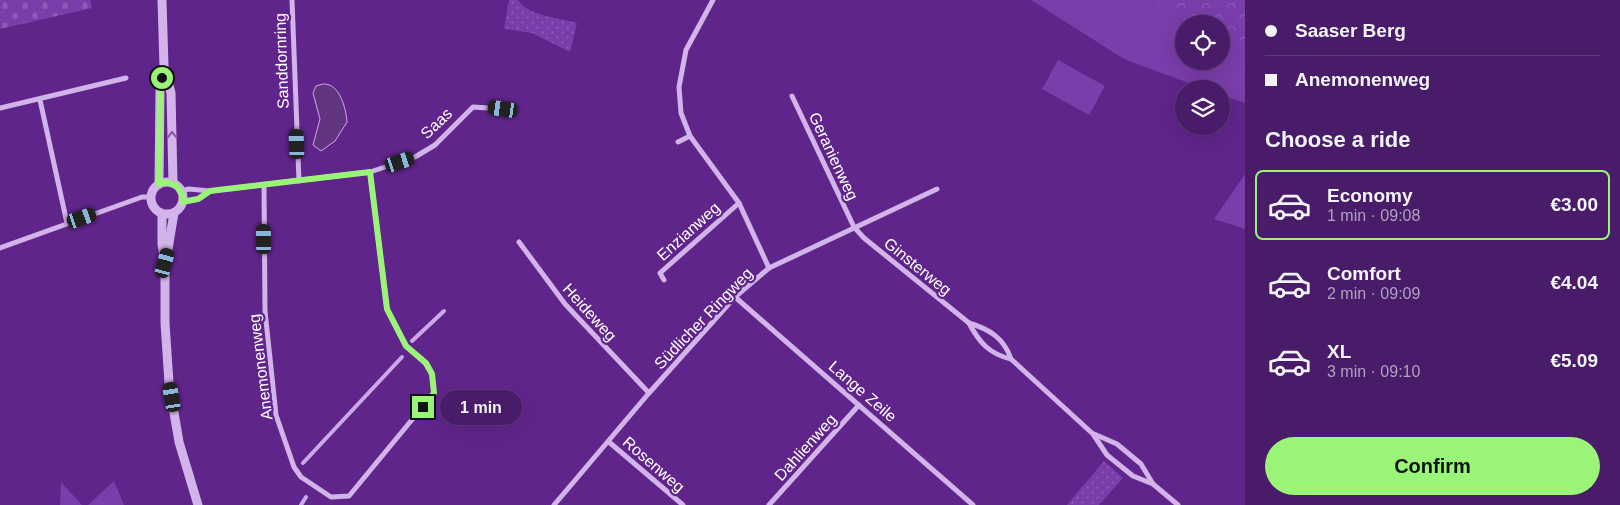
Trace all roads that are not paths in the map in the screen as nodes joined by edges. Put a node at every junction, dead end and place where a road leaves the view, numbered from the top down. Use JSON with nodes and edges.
{"nodes":[{"id":1,"x":162,"y":0,"type":"edge"},
{"id":2,"x":292,"y":0,"type":"edge"},
{"id":3,"x":713,"y":0,"type":"edge"},
{"id":4,"x":164,"y":67,"type":"junction"},
{"id":5,"x":126,"y":78,"type":"dead end"},
{"id":6,"x":792,"y":96,"type":"dead end"},
{"id":7,"x":40,"y":100,"type":"junction"},
{"id":8,"x":0,"y":108,"type":"edge"},
{"id":9,"x":503,"y":109,"type":"dead end"},
{"id":10,"x":690,"y":136,"type":"junction"},
{"id":11,"x":678,"y":142,"type":"dead end"},
{"id":12,"x":370,"y":172,"type":"junction"},
{"id":13,"x":299,"y":180,"type":"junction"},
{"id":14,"x":173,"y":183,"type":"junction"},
{"id":15,"x":159,"y":184,"type":"junction"},
{"id":16,"x":264,"y":185,"type":"junction"},
{"id":17,"x":937,"y":189,"type":"dead end"},
{"id":18,"x":181,"y":191,"type":"junction"},
{"id":19,"x":210,"y":191,"type":"junction"},
{"id":20,"x":150,"y":197,"type":"junction"},
{"id":21,"x":182,"y":202,"type":"junction"},
{"id":22,"x":738,"y":203,"type":"junction"},
{"id":23,"x":174,"y":213,"type":"junction"},
{"id":24,"x":162,"y":214,"type":"junction"},
{"id":25,"x":67,"y":223,"type":"junction"},
{"id":26,"x":854,"y":227,"type":"junction"},
{"id":27,"x":519,"y":242,"type":"dead end"},
{"id":28,"x":0,"y":248,"type":"edge"},
{"id":29,"x":165,"y":263,"type":"junction"},
{"id":30,"x":769,"y":268,"type":"junction"},
{"id":31,"x":664,"y":280,"type":"dead end"},
{"id":32,"x":735,"y":297,"type":"junction"},
{"id":33,"x":969,"y":323,"type":"junction"},
{"id":34,"x":1011,"y":359,"type":"junction"},
{"id":35,"x":649,"y":393,"type":"junction"},
{"id":36,"x":859,"y":405,"type":"junction"},
{"id":37,"x":1093,"y":434,"type":"junction"},
{"id":38,"x":609,"y":442,"type":"junction"},
{"id":39,"x":1153,"y":484,"type":"junction"},
{"id":40,"x":198,"y":505,"type":"edge"},
{"id":41,"x":554,"y":505,"type":"edge"},
{"id":42,"x":682,"y":505,"type":"edge"},
{"id":43,"x":769,"y":505,"type":"edge"},
{"id":44,"x":973,"y":505,"type":"edge"},
{"id":45,"x":1178,"y":505,"type":"edge"}],
"edges":[{"from":1,"to":4,"type":"street"},
{"from":2,"to":13,"type":"street","name":"Sanddornring"},
{"from":3,"to":10,"type":"street"},
{"from":14,"to":4,"type":"street","one_way":true},
{"from":4,"to":15,"type":"street"},
{"from":5,"to":7,"type":"street"},
{"from":6,"to":26,"type":"street","name":"Geranienweg"},
{"from":7,"to":8,"type":"street"},
{"from":7,"to":25,"type":"street"},
{"from":9,"to":12,"type":"street","name":"Saas"},
{"from":10,"to":11,"type":"street"},
{"from":10,"to":22,"type":"street"},
{"from":12,"to":13,"type":"street","name":"Saas"},
{"from":12,"to":16,"type":"street","name":"Anemonenweg"},
{"from":13,"to":16,"type":"street","name":"Saas"},
{"from":14,"to":15,"type":"street"},
{"from":14,"to":18,"type":"street"},
{"from":15,"to":20,"type":"street"},
{"from":16,"to":19,"type":"street","name":"Saas"},
{"from":17,"to":26,"type":"street","name":"Südlicher Ringweg"},
{"from":18,"to":19,"type":"street","name":"Saas"},
{"from":18,"to":21,"type":"street"},
{"from":19,"to":21,"type":"street","name":"Saas"},
{"from":20,"to":24,"type":"street"},
{"from":20,"to":25,"type":"street"},
{"from":21,"to":23,"type":"street"},
{"from":22,"to":30,"type":"street"},
{"from":22,"to":31,"type":"street","name":"Enzianweg"},
{"from":23,"to":24,"type":"street"},
{"from":23,"to":29,"type":"street"},
{"from":24,"to":29,"type":"street"},
{"from":25,"to":28,"type":"street"},
{"from":26,"to":30,"type":"street","name":"Südlicher Ringweg"},
{"from":26,"to":33,"type":"street","name":"Ginsterweg"},
{"from":27,"to":35,"type":"street","name":"Heideweg"},
{"from":29,"to":40,"type":"street"},
{"from":30,"to":32,"type":"street","name":"Südlicher Ringweg"},
{"from":32,"to":35,"type":"street","name":"Südlicher Ringweg"},
{"from":32,"to":36,"type":"street","name":"Lange Zeile"},
{"from":33,"to":34,"type":"street","name":"Ginsterweg"},
{"from":33,"to":34,"type":"street","name":"Ginsterweg"},
{"from":34,"to":37,"type":"street","name":"Ginsterweg"},
{"from":35,"to":38,"type":"street","name":"Südlicher Ringweg"},
{"from":36,"to":43,"type":"street","name":"Dahlienweg"},
{"from":36,"to":44,"type":"street","name":"Lange Zeile"},
{"from":37,"to":39,"type":"street","name":"Ginsterweg"},
{"from":37,"to":39,"type":"street","name":"Ginsterweg"},
{"from":38,"to":41,"type":"street","name":"Südlicher Ringweg"},
{"from":38,"to":42,"type":"street","name":"Rosenweg"},
{"from":39,"to":45,"type":"street","name":"Ginsterweg"}]}
